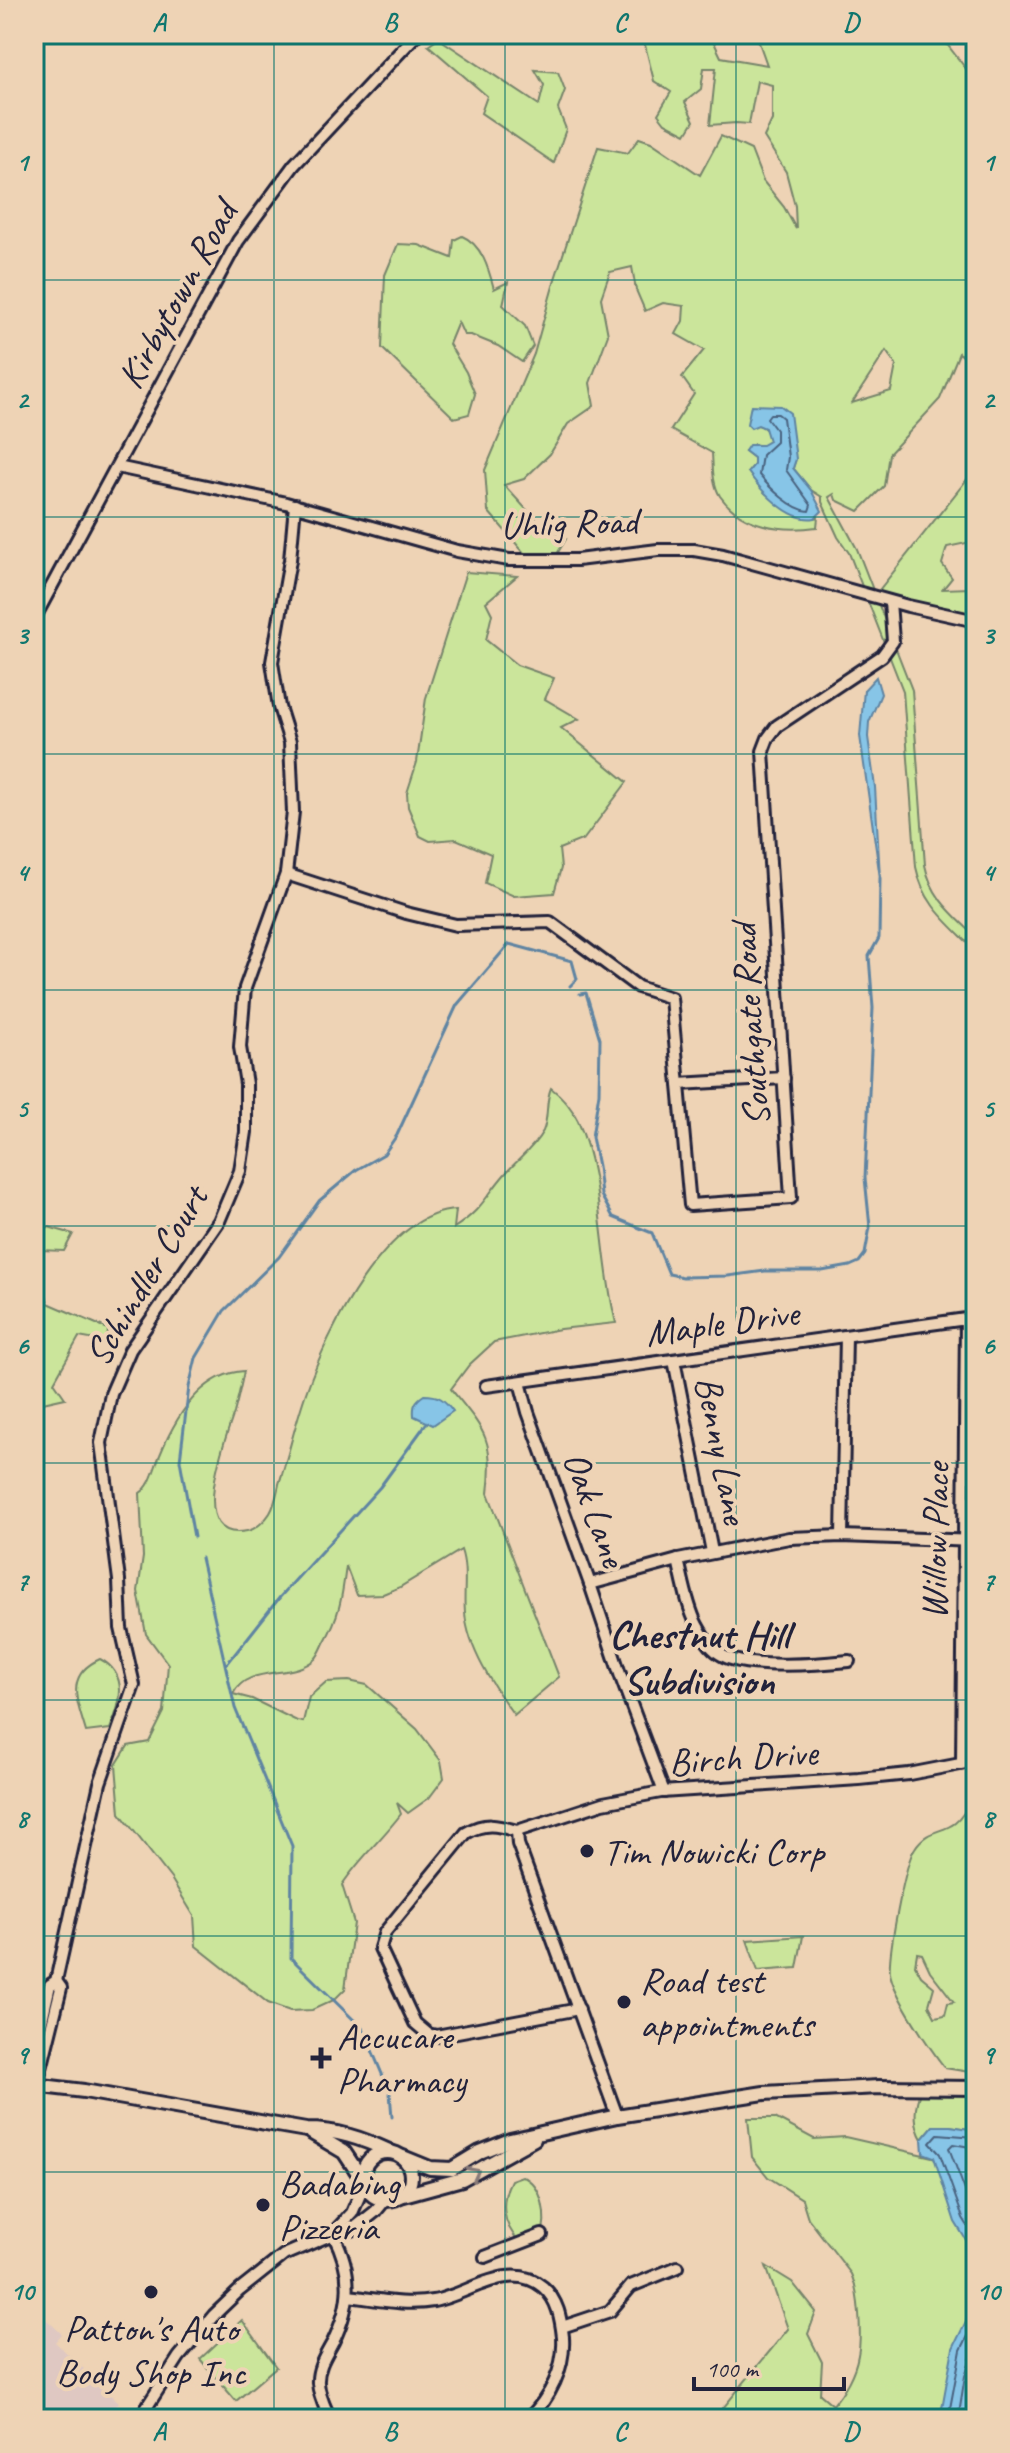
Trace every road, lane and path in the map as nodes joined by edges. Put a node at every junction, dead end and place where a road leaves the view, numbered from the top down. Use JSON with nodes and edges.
{"nodes":[{"id":1,"x":417,"y":34,"type":"edge"},
{"id":2,"x":117,"y":467,"type":"junction"},
{"id":3,"x":295,"y":505,"type":"junction"},
{"id":4,"x":890,"y":602,"type":"junction"},
{"id":5,"x":34,"y":619,"type":"edge"},
{"id":6,"x":976,"y":621,"type":"edge"},
{"id":7,"x":286,"y":874,"type":"junction"},
{"id":8,"x":784,"y":1078,"type":"junction"},
{"id":9,"x":679,"y":1084,"type":"junction"},
{"id":10,"x":966,"y":1319,"type":"joint"},
{"id":11,"x":846,"y":1336,"type":"junction"},
{"id":12,"x":674,"y":1360,"type":"junction"},
{"id":13,"x":520,"y":1382,"type":"junction"},
{"id":14,"x":486,"y":1386,"type":"dead end"},
{"id":15,"x":842,"y":1536,"type":"junction"},
{"id":16,"x":970,"y":1541,"type":"edge"},
{"id":17,"x":712,"y":1552,"type":"junction"},
{"id":18,"x":678,"y":1560,"type":"junction"},
{"id":19,"x":590,"y":1584,"type":"junction"},
{"id":20,"x":849,"y":1661,"type":"dead end"},
{"id":21,"x":976,"y":1761,"type":"edge"},
{"id":22,"x":962,"y":1763,"type":"junction"},
{"id":23,"x":664,"y":1792,"type":"junction"},
{"id":24,"x":517,"y":1831,"type":"junction"},
{"id":25,"x":56,"y":1981,"type":"junction"},
{"id":26,"x":579,"y":2009,"type":"junction"},
{"id":27,"x":34,"y":2054,"type":"edge"},
{"id":28,"x":36,"y":2085,"type":"edge"},
{"id":29,"x":976,"y":2088,"type":"edge"},
{"id":30,"x":617,"y":2116,"type":"junction"},
{"id":31,"x":306,"y":2130,"type":"junction"},
{"id":32,"x":551,"y":2131,"type":"junction"},
{"id":33,"x":389,"y":2151,"type":"junction"},
{"id":34,"x":403,"y":2157,"type":"junction"},
{"id":35,"x":364,"y":2182,"type":"junction"},
{"id":36,"x":400,"y":2196,"type":"junction"},
{"id":37,"x":385,"y":2200,"type":"junction"},
{"id":38,"x":333,"y":2234,"type":"junction"},
{"id":39,"x":542,"y":2235,"type":"dead end"},
{"id":40,"x":485,"y":2257,"type":"dead end"},
{"id":41,"x":678,"y":2267,"type":"dead end"},
{"id":42,"x":348,"y":2296,"type":"junction"},
{"id":43,"x":562,"y":2327,"type":"junction"},
{"id":44,"x":139,"y":2419,"type":"edge"},
{"id":45,"x":330,"y":2419,"type":"edge"},
{"id":46,"x":528,"y":2419,"type":"edge"}],
"edges":[{"from":1,"to":2,"type":"street","name":"Kirbytown Road"},
{"from":2,"to":3,"type":"street","name":"Uhlig Road"},
{"from":2,"to":5,"type":"street","name":"Kirbytown Road"},
{"from":3,"to":4,"type":"street","name":"Uhlig Road"},
{"from":3,"to":7,"type":"street","name":"Schindler Court"},
{"from":4,"to":6,"type":"street","name":"Uhlig Road"},
{"from":4,"to":8,"type":"street","name":"Southgate Road"},
{"from":7,"to":9,"type":"street","name":"Southgate Road"},
{"from":7,"to":25,"type":"street","name":"Schindler Court"},
{"from":8,"to":9,"type":"street"},
{"from":8,"to":9,"type":"street","name":"Southgate Road"},
{"from":10,"to":11,"type":"street","name":"Maple Drive"},
{"from":10,"to":16,"type":"street","name":"Willow Place"},
{"from":11,"to":12,"type":"street","name":"Maple Drive"},
{"from":11,"to":15,"type":"street"},
{"from":12,"to":13,"type":"street","name":"Maple Drive"},
{"from":12,"to":17,"type":"street","name":"Benny Lane"},
{"from":13,"to":14,"type":"street","name":"Maple Drive"},
{"from":13,"to":19,"type":"street","name":"Oak Lane"},
{"from":15,"to":16,"type":"street"},
{"from":15,"to":17,"type":"street"},
{"from":16,"to":22,"type":"street","name":"Willow Place"},
{"from":17,"to":18,"type":"street"},
{"from":18,"to":19,"type":"street"},
{"from":18,"to":20,"type":"street"},
{"from":19,"to":23,"type":"street","name":"Oak Lane"},
{"from":21,"to":22,"type":"street","name":"Birch Drive"},
{"from":22,"to":23,"type":"street","name":"Birch Drive"},
{"from":23,"to":24,"type":"street","name":"Birch Drive"},
{"from":24,"to":26,"type":"street"},
{"from":24,"to":26,"type":"street"},
{"from":25,"to":27,"type":"street","name":"Schindler Court"},
{"from":25,"to":28,"type":"street","name":"Schindler Court"},
{"from":26,"to":30,"type":"street"},
{"from":28,"to":31,"type":"street"},
{"from":29,"to":30,"type":"street"},
{"from":30,"to":32,"type":"street"},
{"from":31,"to":33,"type":"street"},
{"from":31,"to":35,"type":"street"},
{"from":32,"to":34,"type":"street"},
{"from":36,"to":32,"type":"street","one_way":true},
{"from":33,"to":34,"type":"street"},
{"from":33,"to":35,"type":"street"},
{"from":34,"to":36,"type":"street"},
{"from":35,"to":37,"type":"street"},
{"from":35,"to":38,"type":"street"},
{"from":36,"to":37,"type":"street"},
{"from":37,"to":38,"type":"street"},
{"from":38,"to":42,"type":"street"},
{"from":38,"to":44,"type":"street"},
{"from":39,"to":40,"type":"street"},
{"from":41,"to":43,"type":"street"},
{"from":42,"to":43,"type":"street"},
{"from":42,"to":45,"type":"street"},
{"from":43,"to":46,"type":"street"}]}
